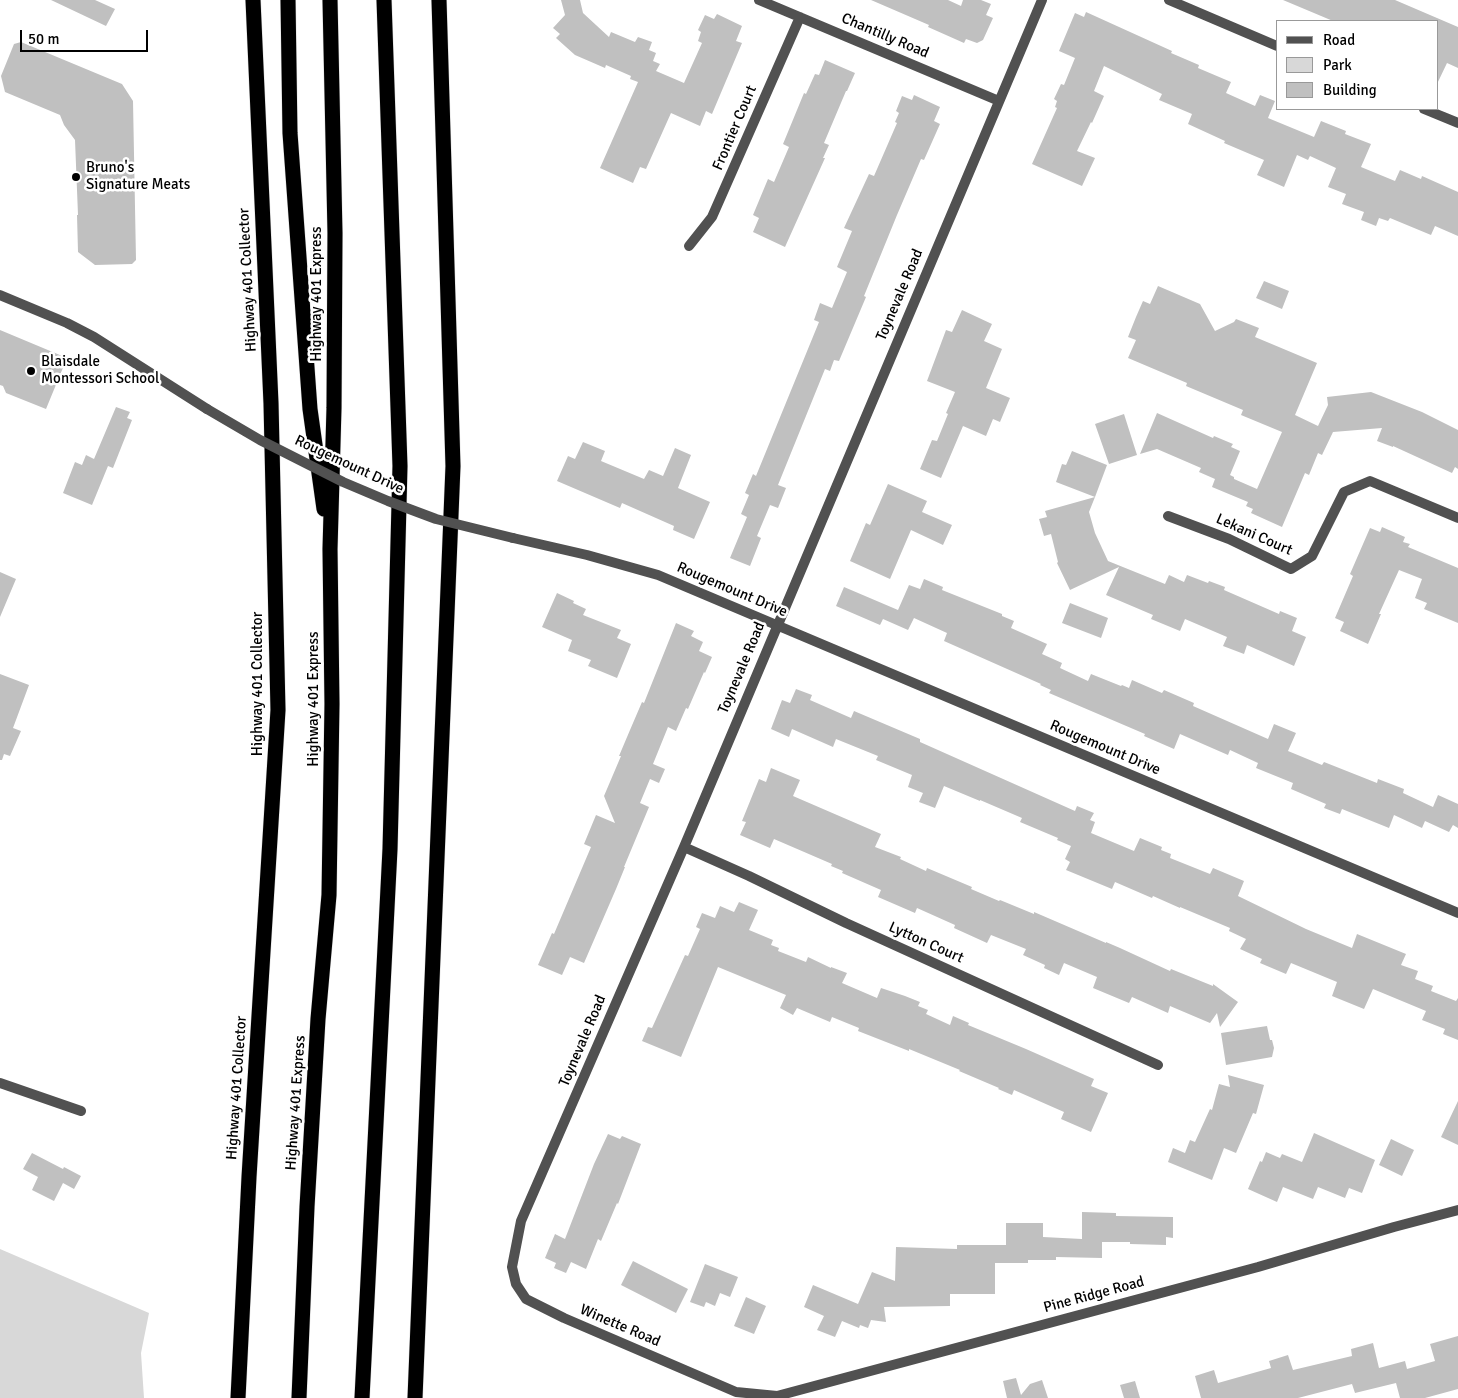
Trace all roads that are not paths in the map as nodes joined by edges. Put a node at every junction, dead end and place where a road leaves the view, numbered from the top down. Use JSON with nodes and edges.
{"nodes":[{"id":1,"x":253,"y":0,"type":"edge"},
{"id":2,"x":288,"y":0,"type":"edge"},
{"id":3,"x":330,"y":0,"type":"edge"},
{"id":4,"x":384,"y":0,"type":"edge"},
{"id":5,"x":439,"y":0,"type":"edge"},
{"id":6,"x":759,"y":0,"type":"edge"},
{"id":7,"x":1042,"y":0,"type":"edge"},
{"id":8,"x":1169,"y":0,"type":"edge"},
{"id":9,"x":800,"y":17,"type":"junction"},
{"id":10,"x":1276,"y":46,"type":"edge"},
{"id":11,"x":999,"y":101,"type":"junction"},
{"id":12,"x":1426,"y":110,"type":"edge"},
{"id":13,"x":1458,"y":123,"type":"edge"},
{"id":14,"x":689,"y":246,"type":"dead end"},
{"id":15,"x":0,"y":295,"type":"edge"},
{"id":16,"x":1168,"y":516,"type":"dead end"},
{"id":17,"x":1458,"y":518,"type":"edge"},
{"id":18,"x":330,"y":549,"type":"junction"},
{"id":19,"x":777,"y":625,"type":"junction"},
{"id":20,"x":684,"y":846,"type":"junction"},
{"id":21,"x":1458,"y":913,"type":"edge"},
{"id":22,"x":1158,"y":1065,"type":"dead end"},
{"id":23,"x":0,"y":1083,"type":"edge"},
{"id":24,"x":81,"y":1111,"type":"dead end"},
{"id":25,"x":1458,"y":1210,"type":"edge"},
{"id":26,"x":512,"y":1267,"type":"joint"},
{"id":27,"x":736,"y":1392,"type":"joint"},
{"id":28,"x":238,"y":1398,"type":"edge"},
{"id":29,"x":299,"y":1398,"type":"edge"},
{"id":30,"x":362,"y":1398,"type":"edge"},
{"id":31,"x":416,"y":1398,"type":"edge"}],
"edges":[{"from":1,"to":28,"type":"highway","name":"Highway 401 Collector"},
{"from":2,"to":18,"type":"highway"},
{"from":3,"to":18,"type":"highway","name":"Highway 401 Express"},
{"from":4,"to":30,"type":"highway"},
{"from":5,"to":31,"type":"highway"},
{"from":6,"to":9,"type":"street","name":"Chantilly Road"},
{"from":7,"to":11,"type":"street","name":"Toynevale Road"},
{"from":8,"to":10,"type":"street"},
{"from":9,"to":11,"type":"street","name":"Chantilly Road"},
{"from":9,"to":14,"type":"street","name":"Frontier Court"},
{"from":11,"to":19,"type":"street","name":"Toynevale Road"},
{"from":12,"to":13,"type":"street"},
{"from":15,"to":19,"type":"street","name":"Rougemount Drive","bridge":true},
{"from":16,"to":17,"type":"street","name":"Lekani Court"},
{"from":18,"to":29,"type":"highway","name":"Highway 401 Express"},
{"from":19,"to":20,"type":"street","name":"Toynevale Road"},
{"from":19,"to":21,"type":"street","name":"Rougemount Drive"},
{"from":20,"to":22,"type":"street","name":"Lytton Court"},
{"from":20,"to":26,"type":"street","name":"Toynevale Road"},
{"from":23,"to":24,"type":"street"},
{"from":25,"to":27,"type":"street","name":"Pine Ridge Road"},
{"from":26,"to":27,"type":"street","name":"Winette Road"}]}
